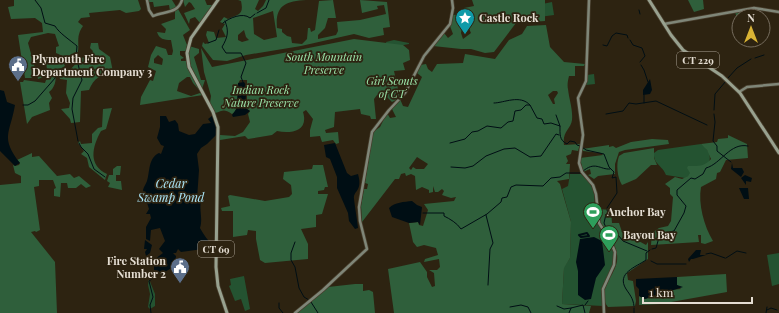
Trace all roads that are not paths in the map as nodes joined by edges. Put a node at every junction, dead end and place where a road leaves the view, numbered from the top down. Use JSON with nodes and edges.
{"nodes":[{"id":1,"x":147,"y":0,"type":"edge"},
{"id":2,"x":182,"y":0,"type":"edge"},
{"id":3,"x":218,"y":0,"type":"edge"},
{"id":4,"x":452,"y":0,"type":"edge"},
{"id":5,"x":589,"y":0,"type":"edge"},
{"id":6,"x":649,"y":0,"type":"edge"},
{"id":7,"x":779,"y":12,"type":"edge"},
{"id":8,"x":664,"y":24,"type":"junction"},
{"id":9,"x":779,"y":84,"type":"edge"},
{"id":10,"x":739,"y":92,"type":"junction"},
{"id":11,"x":779,"y":152,"type":"edge"},
{"id":12,"x":227,"y":313,"type":"edge"},
{"id":13,"x":295,"y":313,"type":"edge"},
{"id":14,"x":604,"y":313,"type":"edge"}],
"edges":[{"from":1,"to":2,"type":"main road"},
{"from":3,"to":12,"type":"main road","number":"CT 69"},
{"from":4,"to":13,"type":"main road"},
{"from":5,"to":14,"type":"main road"},
{"from":6,"to":8,"type":"main road","number":"CT 229"},
{"from":7,"to":8,"type":"main road"},
{"from":8,"to":10,"type":"main road","number":"CT 229"},
{"from":9,"to":10,"type":"main road"},
{"from":10,"to":11,"type":"main road","number":"CT 229"}]}
